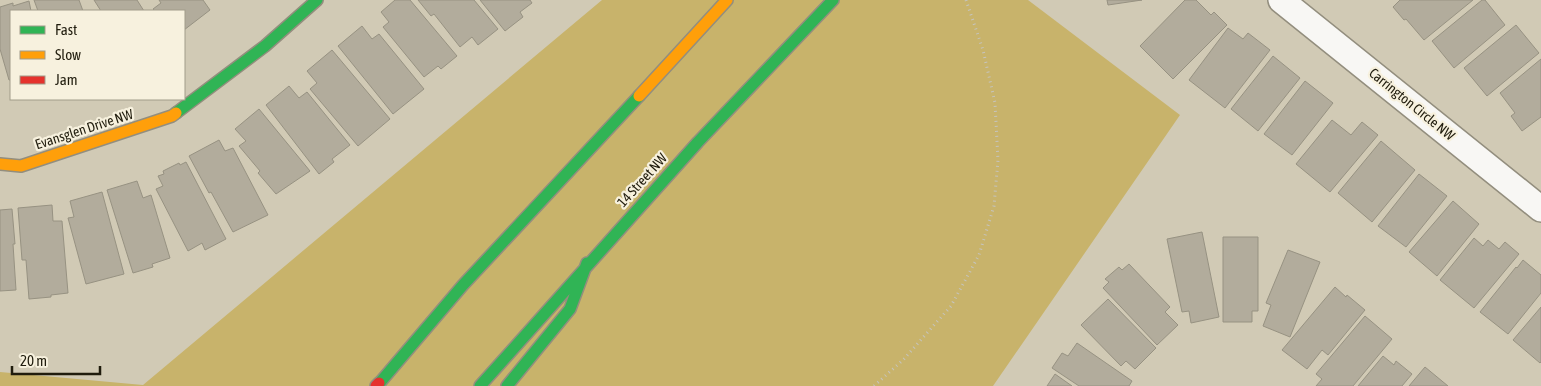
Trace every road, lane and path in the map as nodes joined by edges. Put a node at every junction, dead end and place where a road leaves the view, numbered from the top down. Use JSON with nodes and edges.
{"nodes":[{"id":1,"x":317,"y":0,"type":"edge"},
{"id":2,"x":727,"y":0,"type":"edge"},
{"id":3,"x":833,"y":0,"type":"edge"},
{"id":4,"x":966,"y":0,"type":"edge"},
{"id":5,"x":1281,"y":0,"type":"edge"},
{"id":6,"x":0,"y":164,"type":"edge"},
{"id":7,"x":1541,"y":209,"type":"edge"},
{"id":8,"x":587,"y":264,"type":"junction"},
{"id":9,"x":377,"y":385,"type":"edge"},
{"id":10,"x":480,"y":386,"type":"edge"},
{"id":11,"x":508,"y":386,"type":"edge"},
{"id":12,"x":874,"y":386,"type":"edge"}],
"edges":[{"from":1,"to":6,"type":"main road","name":"Evansglen Drive NW"},
{"from":2,"to":9,"type":"main road"},
{"from":3,"to":8,"type":"main road","name":"14 Street NW"},
{"from":4,"to":12,"type":"path"},
{"from":5,"to":7,"type":"street","name":"Carrington Circle NW"},
{"from":8,"to":10,"type":"main road","name":"14 Street NW"},
{"from":8,"to":11,"type":"main road"}]}
